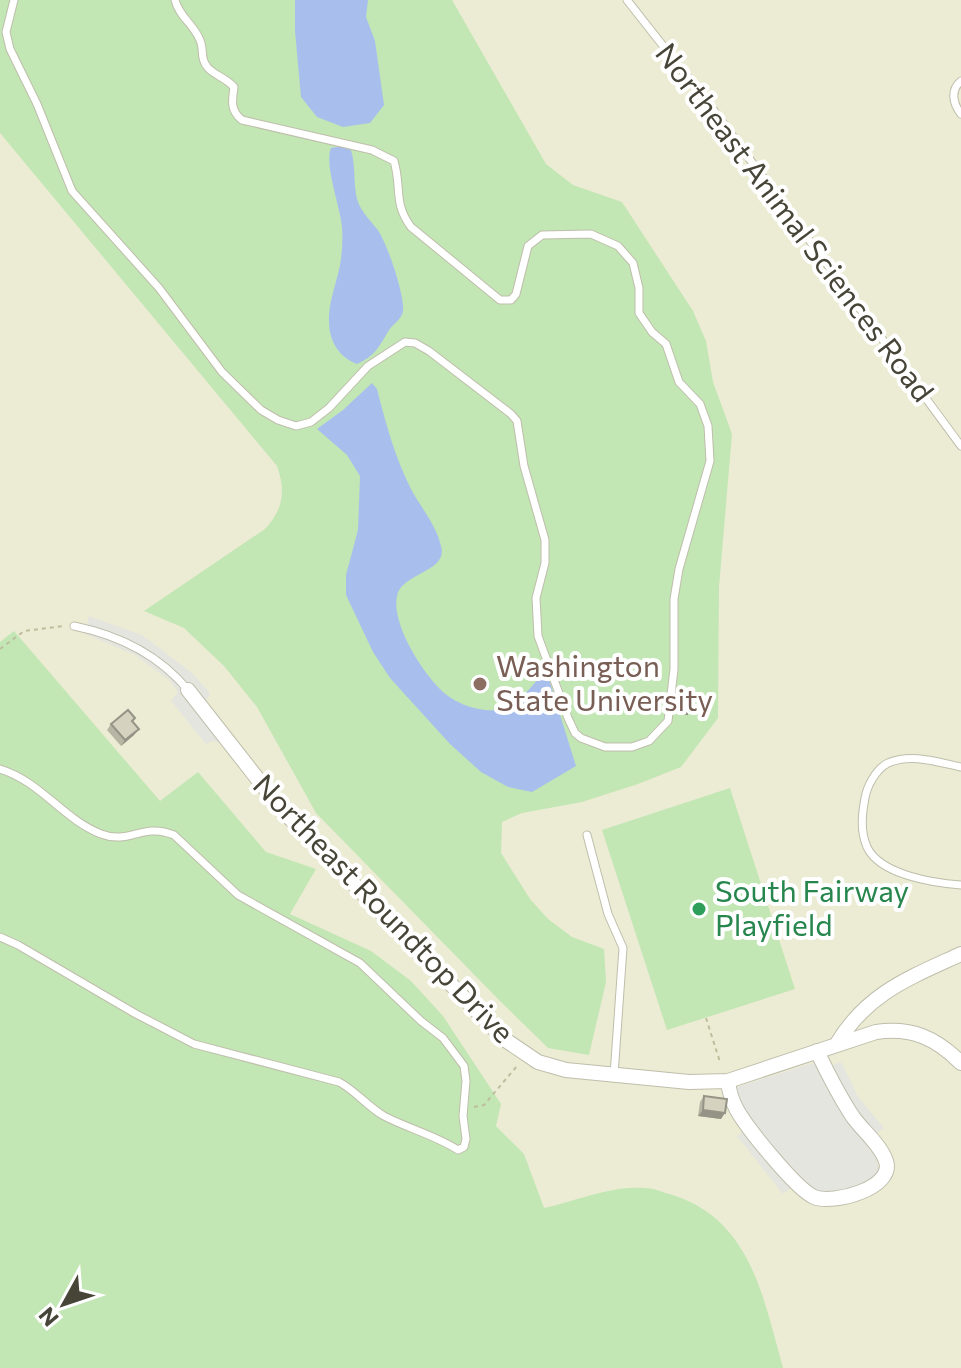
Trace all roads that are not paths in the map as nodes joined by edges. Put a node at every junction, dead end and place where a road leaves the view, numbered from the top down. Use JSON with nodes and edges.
{"nodes":[{"id":1,"x":14,"y":0,"type":"edge"},
{"id":2,"x":175,"y":0,"type":"edge"},
{"id":3,"x":627,"y":0,"type":"edge"},
{"id":4,"x":961,"y":81,"type":"edge"},
{"id":5,"x":961,"y":114,"type":"edge"},
{"id":6,"x":961,"y":446,"type":"edge"},
{"id":7,"x":74,"y":626,"type":"road end"},
{"id":8,"x":188,"y":690,"type":"joint"},
{"id":9,"x":961,"y":767,"type":"edge"},
{"id":10,"x":0,"y":769,"type":"edge"},
{"id":11,"x":587,"y":835,"type":"dead end"},
{"id":12,"x":961,"y":885,"type":"edge"},
{"id":13,"x":0,"y":937,"type":"edge"},
{"id":14,"x":961,"y":954,"type":"edge"},
{"id":15,"x":836,"y":1045,"type":"junction"},
{"id":16,"x":817,"y":1051,"type":"junction"},
{"id":17,"x":961,"y":1062,"type":"edge"},
{"id":18,"x":614,"y":1075,"type":"junction"},
{"id":19,"x":728,"y":1081,"type":"junction"}],
"edges":[{"from":1,"to":2,"type":"lane"},
{"from":3,"to":6,"type":"lane","name":"Northeast Animal Sciences Road"},
{"from":4,"to":5,"type":"lane"},
{"from":7,"to":8,"type":"lane","name":"Northeast Roundtop Drive"},
{"from":8,"to":18,"type":"street","name":"Northeast Roundtop Drive"},
{"from":9,"to":12,"type":"lane"},
{"from":10,"to":13,"type":"lane"},
{"from":11,"to":18,"type":"lane"},
{"from":14,"to":15,"type":"street"},
{"from":15,"to":16,"type":"street","name":"Northeast Roundtop Drive"},
{"from":15,"to":17,"type":"street","name":"Northeast Roundtop Drive"},
{"from":16,"to":19,"type":"street","name":"Northeast Roundtop Drive"},
{"from":16,"to":19,"type":"street"},
{"from":18,"to":19,"type":"street","name":"Northeast Roundtop Drive"}]}
